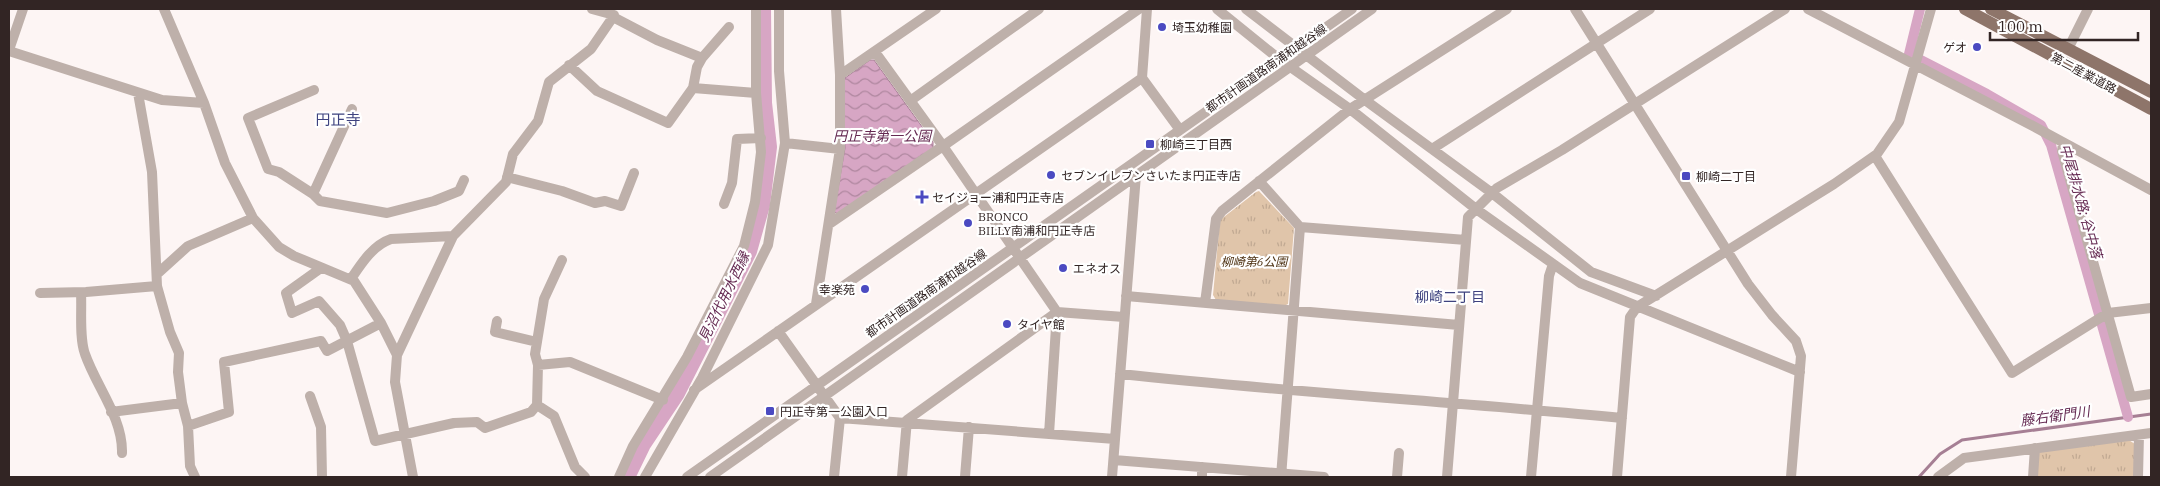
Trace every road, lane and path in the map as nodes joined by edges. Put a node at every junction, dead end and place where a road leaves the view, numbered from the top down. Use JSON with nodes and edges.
{"nodes":[{"id":1,"x":23,"y":9,"type":"edge"},
{"id":2,"x":164,"y":9,"type":"edge"},
{"id":3,"x":592,"y":9,"type":"edge"},
{"id":4,"x":756,"y":9,"type":"edge"},
{"id":5,"x":779,"y":9,"type":"edge"},
{"id":6,"x":836,"y":9,"type":"edge"},
{"id":7,"x":936,"y":9,"type":"edge"},
{"id":8,"x":1039,"y":9,"type":"edge"},
{"id":9,"x":1139,"y":9,"type":"edge"},
{"id":10,"x":1148,"y":9,"type":"edge"},
{"id":11,"x":1217,"y":9,"type":"edge"},
{"id":12,"x":1246,"y":9,"type":"edge"},
{"id":13,"x":1352,"y":9,"type":"edge"},
{"id":14,"x":1372,"y":9,"type":"edge"},
{"id":15,"x":1507,"y":9,"type":"edge"},
{"id":16,"x":1575,"y":9,"type":"edge"},
{"id":17,"x":1650,"y":9,"type":"edge"},
{"id":18,"x":1785,"y":9,"type":"edge"},
{"id":19,"x":1808,"y":9,"type":"edge"},
{"id":20,"x":1931,"y":9,"type":"edge"},
{"id":21,"x":1965,"y":9,"type":"edge"},
{"id":22,"x":1991,"y":9,"type":"edge"},
{"id":23,"x":2088,"y":9,"type":"edge"},
{"id":24,"x":614,"y":14,"type":"edge"},
{"id":25,"x":13,"y":26,"type":"edge"},
{"id":26,"x":729,"y":27,"type":"dead end"},
{"id":27,"x":1596,"y":44,"type":"junction"},
{"id":28,"x":1295,"y":47,"type":"junction"},
{"id":29,"x":2068,"y":49,"type":"junction"},
{"id":30,"x":9,"y":50,"type":"edge"},
{"id":31,"x":875,"y":52,"type":"junction"},
{"id":32,"x":1306,"y":55,"type":"junction"},
{"id":33,"x":702,"y":58,"type":"junction"},
{"id":34,"x":1280,"y":59,"type":"junction"},
{"id":35,"x":1916,"y":64,"type":"junction"},
{"id":36,"x":569,"y":66,"type":"junction"},
{"id":37,"x":1290,"y":66,"type":"junction"},
{"id":38,"x":840,"y":75,"type":"junction"},
{"id":39,"x":1142,"y":78,"type":"junction"},
{"id":40,"x":693,"y":88,"type":"junction"},
{"id":41,"x":314,"y":90,"type":"dead end"},
{"id":42,"x":2151,"y":92,"type":"edge"},
{"id":43,"x":138,"y":93,"type":"junction"},
{"id":44,"x":756,"y":93,"type":"junction"},
{"id":45,"x":910,"y":100,"type":"junction"},
{"id":46,"x":1365,"y":100,"type":"junction"},
{"id":47,"x":204,"y":103,"type":"junction"},
{"id":48,"x":1635,"y":104,"type":"junction"},
{"id":49,"x":1350,"y":108,"type":"junction"},
{"id":50,"x":352,"y":109,"type":"dead end"},
{"id":51,"x":2151,"y":109,"type":"edge"},
{"id":52,"x":1180,"y":130,"type":"junction"},
{"id":53,"x":761,"y":138,"type":"junction"},
{"id":54,"x":785,"y":143,"type":"junction"},
{"id":55,"x":2063,"y":143,"type":"junction"},
{"id":56,"x":943,"y":146,"type":"junction"},
{"id":57,"x":840,"y":148,"type":"junction"},
{"id":58,"x":1432,"y":149,"type":"junction"},
{"id":59,"x":1875,"y":156,"type":"junction"},
{"id":60,"x":634,"y":173,"type":"dead end"},
{"id":61,"x":1136,"y":175,"type":"junction"},
{"id":62,"x":507,"y":177,"type":"junction"},
{"id":63,"x":464,"y":180,"type":"dead end"},
{"id":64,"x":1259,"y":181,"type":"junction"},
{"id":65,"x":2151,"y":190,"type":"edge"},
{"id":66,"x":976,"y":193,"type":"junction"},
{"id":67,"x":1492,"y":193,"type":"junction"},
{"id":68,"x":313,"y":194,"type":"junction"},
{"id":69,"x":724,"y":204,"type":"dead end"},
{"id":70,"x":1476,"y":209,"type":"junction"},
{"id":71,"x":253,"y":218,"type":"junction"},
{"id":72,"x":829,"y":224,"type":"junction"},
{"id":73,"x":1300,"y":227,"type":"junction"},
{"id":74,"x":453,"y":236,"type":"junction"},
{"id":75,"x":1466,"y":240,"type":"junction"},
{"id":76,"x":1012,"y":248,"type":"junction"},
{"id":77,"x":1727,"y":251,"type":"junction"},
{"id":78,"x":1019,"y":258,"type":"junction"},
{"id":79,"x":562,"y":260,"type":"dead end"},
{"id":80,"x":1553,"y":264,"type":"junction"},
{"id":81,"x":322,"y":268,"type":"junction"},
{"id":82,"x":157,"y":274,"type":"junction"},
{"id":83,"x":351,"y":280,"type":"junction"},
{"id":84,"x":158,"y":286,"type":"junction"},
{"id":85,"x":40,"y":293,"type":"dead end"},
{"id":86,"x":81,"y":293,"type":"junction"},
{"id":87,"x":1126,"y":296,"type":"junction"},
{"id":88,"x":1656,"y":296,"type":"junction"},
{"id":89,"x":1205,"y":303,"type":"junction"},
{"id":90,"x":816,"y":304,"type":"junction"},
{"id":91,"x":1638,"y":307,"type":"junction"},
{"id":92,"x":2151,"y":308,"type":"edge"},
{"id":93,"x":1295,"y":311,"type":"junction"},
{"id":94,"x":1057,"y":312,"type":"junction"},
{"id":95,"x":2108,"y":313,"type":"junction"},
{"id":96,"x":1124,"y":317,"type":"junction"},
{"id":97,"x":497,"y":321,"type":"dead end"},
{"id":98,"x":381,"y":323,"type":"junction"},
{"id":99,"x":1459,"y":325,"type":"junction"},
{"id":100,"x":778,"y":331,"type":"junction"},
{"id":101,"x":347,"y":341,"type":"junction"},
{"id":102,"x":537,"y":342,"type":"junction"},
{"id":103,"x":397,"y":355,"type":"junction"},
{"id":104,"x":538,"y":365,"type":"junction"},
{"id":105,"x":1800,"y":372,"type":"junction"},
{"id":106,"x":1120,"y":374,"type":"junction"},
{"id":107,"x":817,"y":384,"type":"junction"},
{"id":108,"x":694,"y":390,"type":"junction"},
{"id":109,"x":1287,"y":390,"type":"junction"},
{"id":110,"x":2151,"y":394,"type":"edge"},
{"id":111,"x":310,"y":396,"type":"dead end"},
{"id":112,"x":824,"y":396,"type":"junction"},
{"id":113,"x":663,"y":400,"type":"junction"},
{"id":114,"x":1453,"y":402,"type":"junction"},
{"id":115,"x":182,"y":404,"type":"junction"},
{"id":116,"x":537,"y":405,"type":"junction"},
{"id":117,"x":1536,"y":410,"type":"junction"},
{"id":118,"x":111,"y":412,"type":"junction"},
{"id":119,"x":840,"y":418,"type":"junction"},
{"id":120,"x":1622,"y":418,"type":"junction"},
{"id":121,"x":906,"y":423,"type":"junction"},
{"id":122,"x":188,"y":426,"type":"junction"},
{"id":123,"x":970,"y":427,"type":"junction"},
{"id":124,"x":2151,"y":433,"type":"edge"},
{"id":125,"x":1049,"y":434,"type":"junction"},
{"id":126,"x":403,"y":435,"type":"junction"},
{"id":127,"x":2139,"y":435,"type":"junction"},
{"id":128,"x":1115,"y":439,"type":"junction"},
{"id":129,"x":2035,"y":448,"type":"junction"},
{"id":130,"x":122,"y":453,"type":"dead end"},
{"id":131,"x":1399,"y":453,"type":"dead end"},
{"id":132,"x":1114,"y":460,"type":"junction"},
{"id":133,"x":1202,"y":472,"type":"edge"},
{"id":134,"x":1281,"y":475,"type":"edge"},
{"id":135,"x":195,"y":477,"type":"edge"},
{"id":136,"x":322,"y":477,"type":"edge"},
{"id":137,"x":413,"y":477,"type":"edge"},
{"id":138,"x":585,"y":477,"type":"edge"},
{"id":139,"x":619,"y":477,"type":"edge"},
{"id":140,"x":645,"y":477,"type":"edge"},
{"id":141,"x":687,"y":477,"type":"edge"},
{"id":142,"x":710,"y":477,"type":"edge"},
{"id":143,"x":834,"y":477,"type":"edge"},
{"id":144,"x":902,"y":477,"type":"edge"},
{"id":145,"x":965,"y":477,"type":"edge"},
{"id":146,"x":1112,"y":477,"type":"edge"},
{"id":147,"x":1324,"y":477,"type":"edge"},
{"id":148,"x":1397,"y":477,"type":"edge"},
{"id":149,"x":1447,"y":477,"type":"edge"},
{"id":150,"x":1531,"y":477,"type":"edge"},
{"id":151,"x":1617,"y":477,"type":"edge"},
{"id":152,"x":1791,"y":477,"type":"edge"},
{"id":153,"x":1938,"y":477,"type":"edge"},
{"id":154,"x":2033,"y":477,"type":"edge"},
{"id":155,"x":2138,"y":477,"type":"edge"}],
"edges":[{"from":1,"to":25,"type":"street"},
{"from":2,"to":47,"type":"street"},
{"from":3,"to":24,"type":"street"},
{"from":4,"to":44,"type":"street"},
{"from":5,"to":54,"type":"street"},
{"from":6,"to":38,"type":"street"},
{"from":7,"to":31,"type":"street"},
{"from":8,"to":45,"type":"street"},
{"from":9,"to":56,"type":"street"},
{"from":10,"to":39,"type":"street"},
{"from":11,"to":34,"type":"street"},
{"from":12,"to":28,"type":"street"},
{"from":13,"to":28,"type":"street","name":"都市計画道路南浦和越谷線"},
{"from":14,"to":32,"type":"street","name":"都市計画道路南浦和越谷線"},
{"from":15,"to":46,"type":"street"},
{"from":16,"to":27,"type":"street"},
{"from":17,"to":27,"type":"street"},
{"from":18,"to":48,"type":"street"},
{"from":19,"to":35,"type":"street"},
{"from":20,"to":35,"type":"street"},
{"from":21,"to":51,"type":"main road","name":"第二産業道路"},
{"from":22,"to":29,"type":"main road","name":"第二産業道路"},
{"from":23,"to":29,"type":"street"},
{"from":24,"to":33,"type":"street"},
{"from":24,"to":36,"type":"street"},
{"from":25,"to":30,"type":"street"},
{"from":26,"to":33,"type":"street"},
{"from":27,"to":48,"type":"street"},
{"from":27,"to":58,"type":"street"},
{"from":28,"to":32,"type":"street"},
{"from":28,"to":34,"type":"street","name":"都市計画道路南浦和越谷線"},
{"from":29,"to":42,"type":"main road","name":"第二産業道路"},
{"from":30,"to":43,"type":"street"},
{"from":31,"to":38,"type":"street"},
{"from":31,"to":45,"type":"street"},
{"from":32,"to":37,"type":"street","name":"都市計画道路南浦和越谷線"},
{"from":32,"to":46,"type":"street"},
{"from":33,"to":40,"type":"street"},
{"from":34,"to":37,"type":"street"},
{"from":34,"to":52,"type":"street","name":"都市計画道路南浦和越谷線"},
{"from":35,"to":55,"type":"street"},
{"from":35,"to":59,"type":"street"},
{"from":36,"to":40,"type":"street"},
{"from":36,"to":62,"type":"street"},
{"from":37,"to":49,"type":"street"},
{"from":37,"to":61,"type":"street","name":"都市計画道路南浦和越谷線"},
{"from":38,"to":57,"type":"street"},
{"from":39,"to":52,"type":"street"},
{"from":39,"to":66,"type":"street"},
{"from":40,"to":44,"type":"street"},
{"from":41,"to":68,"type":"street"},
{"from":43,"to":47,"type":"street"},
{"from":43,"to":82,"type":"street"},
{"from":44,"to":53,"type":"street"},
{"from":45,"to":56,"type":"street"},
{"from":46,"to":49,"type":"street"},
{"from":46,"to":58,"type":"street"},
{"from":47,"to":71,"type":"street"},
{"from":48,"to":67,"type":"street"},
{"from":48,"to":77,"type":"street"},
{"from":49,"to":64,"type":"street"},
{"from":49,"to":70,"type":"street"},
{"from":50,"to":68,"type":"street"},
{"from":52,"to":76,"type":"street","name":"都市計画道路南浦和越谷線"},
{"from":53,"to":69,"type":"street"},
{"from":53,"to":113,"type":"street"},
{"from":54,"to":57,"type":"street"},
{"from":54,"to":108,"type":"street"},
{"from":55,"to":65,"type":"street"},
{"from":55,"to":95,"type":"street"},
{"from":56,"to":66,"type":"street"},
{"from":56,"to":72,"type":"street"},
{"from":57,"to":72,"type":"street"},
{"from":58,"to":67,"type":"street"},
{"from":59,"to":77,"type":"street"},
{"from":59,"to":95,"type":"street"},
{"from":60,"to":62,"type":"street"},
{"from":61,"to":78,"type":"street","name":"都市計画道路南浦和越谷線"},
{"from":61,"to":87,"type":"street"},
{"from":62,"to":74,"type":"street"},
{"from":63,"to":68,"type":"street"},
{"from":64,"to":73,"type":"street"},
{"from":64,"to":89,"type":"street"},
{"from":66,"to":76,"type":"street"},
{"from":66,"to":90,"type":"street"},
{"from":67,"to":70,"type":"street"},
{"from":67,"to":88,"type":"street"},
{"from":70,"to":75,"type":"street"},
{"from":70,"to":80,"type":"street"},
{"from":71,"to":81,"type":"street"},
{"from":71,"to":82,"type":"street"},
{"from":72,"to":90,"type":"street"},
{"from":73,"to":75,"type":"street"},
{"from":73,"to":93,"type":"street"},
{"from":74,"to":83,"type":"street"},
{"from":74,"to":103,"type":"street"},
{"from":75,"to":99,"type":"street"},
{"from":76,"to":78,"type":"street"},
{"from":76,"to":107,"type":"street","name":"都市計画道路南浦和越谷線"},
{"from":77,"to":88,"type":"street"},
{"from":77,"to":105,"type":"street"},
{"from":78,"to":94,"type":"street"},
{"from":78,"to":112,"type":"street","name":"都市計画道路南浦和越谷線"},
{"from":79,"to":102,"type":"street"},
{"from":80,"to":91,"type":"street"},
{"from":80,"to":117,"type":"street"},
{"from":81,"to":83,"type":"street"},
{"from":81,"to":101,"type":"street"},
{"from":82,"to":84,"type":"street"},
{"from":83,"to":98,"type":"street"},
{"from":84,"to":86,"type":"street"},
{"from":84,"to":115,"type":"street"},
{"from":85,"to":86,"type":"street"},
{"from":86,"to":118,"type":"street"},
{"from":87,"to":89,"type":"street"},
{"from":87,"to":96,"type":"street"},
{"from":88,"to":91,"type":"street"},
{"from":89,"to":93,"type":"street"},
{"from":90,"to":100,"type":"street"},
{"from":91,"to":105,"type":"street"},
{"from":91,"to":120,"type":"street"},
{"from":92,"to":95,"type":"street"},
{"from":93,"to":99,"type":"street"},
{"from":93,"to":109,"type":"street"},
{"from":94,"to":96,"type":"street"},
{"from":94,"to":121,"type":"street"},
{"from":94,"to":125,"type":"street"},
{"from":95,"to":110,"type":"street"},
{"from":96,"to":106,"type":"street"},
{"from":97,"to":102,"type":"street"},
{"from":98,"to":101,"type":"street"},
{"from":98,"to":103,"type":"street"},
{"from":99,"to":114,"type":"street"},
{"from":100,"to":107,"type":"street"},
{"from":100,"to":108,"type":"street"},
{"from":101,"to":122,"type":"street"},
{"from":101,"to":126,"type":"street"},
{"from":102,"to":104,"type":"street"},
{"from":103,"to":126,"type":"street"},
{"from":104,"to":113,"type":"street"},
{"from":104,"to":116,"type":"street"},
{"from":105,"to":152,"type":"street"},
{"from":106,"to":109,"type":"street"},
{"from":106,"to":128,"type":"street"},
{"from":107,"to":112,"type":"street"},
{"from":107,"to":141,"type":"street","name":"都市計画道路南浦和越谷線"},
{"from":108,"to":140,"type":"street"},
{"from":109,"to":114,"type":"street"},
{"from":109,"to":134,"type":"street"},
{"from":111,"to":136,"type":"street"},
{"from":112,"to":119,"type":"street"},
{"from":112,"to":142,"type":"street","name":"都市計画道路南浦和越谷線"},
{"from":113,"to":139,"type":"street"},
{"from":114,"to":117,"type":"street"},
{"from":114,"to":149,"type":"street"},
{"from":115,"to":118,"type":"street"},
{"from":115,"to":122,"type":"street"},
{"from":116,"to":126,"type":"street"},
{"from":116,"to":138,"type":"street"},
{"from":117,"to":120,"type":"street"},
{"from":117,"to":150,"type":"street"},
{"from":118,"to":130,"type":"street"},
{"from":119,"to":121,"type":"street"},
{"from":119,"to":143,"type":"street"},
{"from":120,"to":151,"type":"street"},
{"from":121,"to":123,"type":"street"},
{"from":121,"to":144,"type":"street"},
{"from":122,"to":135,"type":"street"},
{"from":123,"to":125,"type":"street"},
{"from":123,"to":145,"type":"street"},
{"from":124,"to":127,"type":"street"},
{"from":125,"to":128,"type":"street"},
{"from":126,"to":137,"type":"street"},
{"from":127,"to":129,"type":"street"},
{"from":127,"to":155,"type":"street"},
{"from":128,"to":132,"type":"street"},
{"from":129,"to":153,"type":"street"},
{"from":129,"to":154,"type":"street"},
{"from":131,"to":148,"type":"street"},
{"from":132,"to":133,"type":"street"},
{"from":132,"to":146,"type":"street"},
{"from":133,"to":134,"type":"street"},
{"from":134,"to":147,"type":"street"}]}
